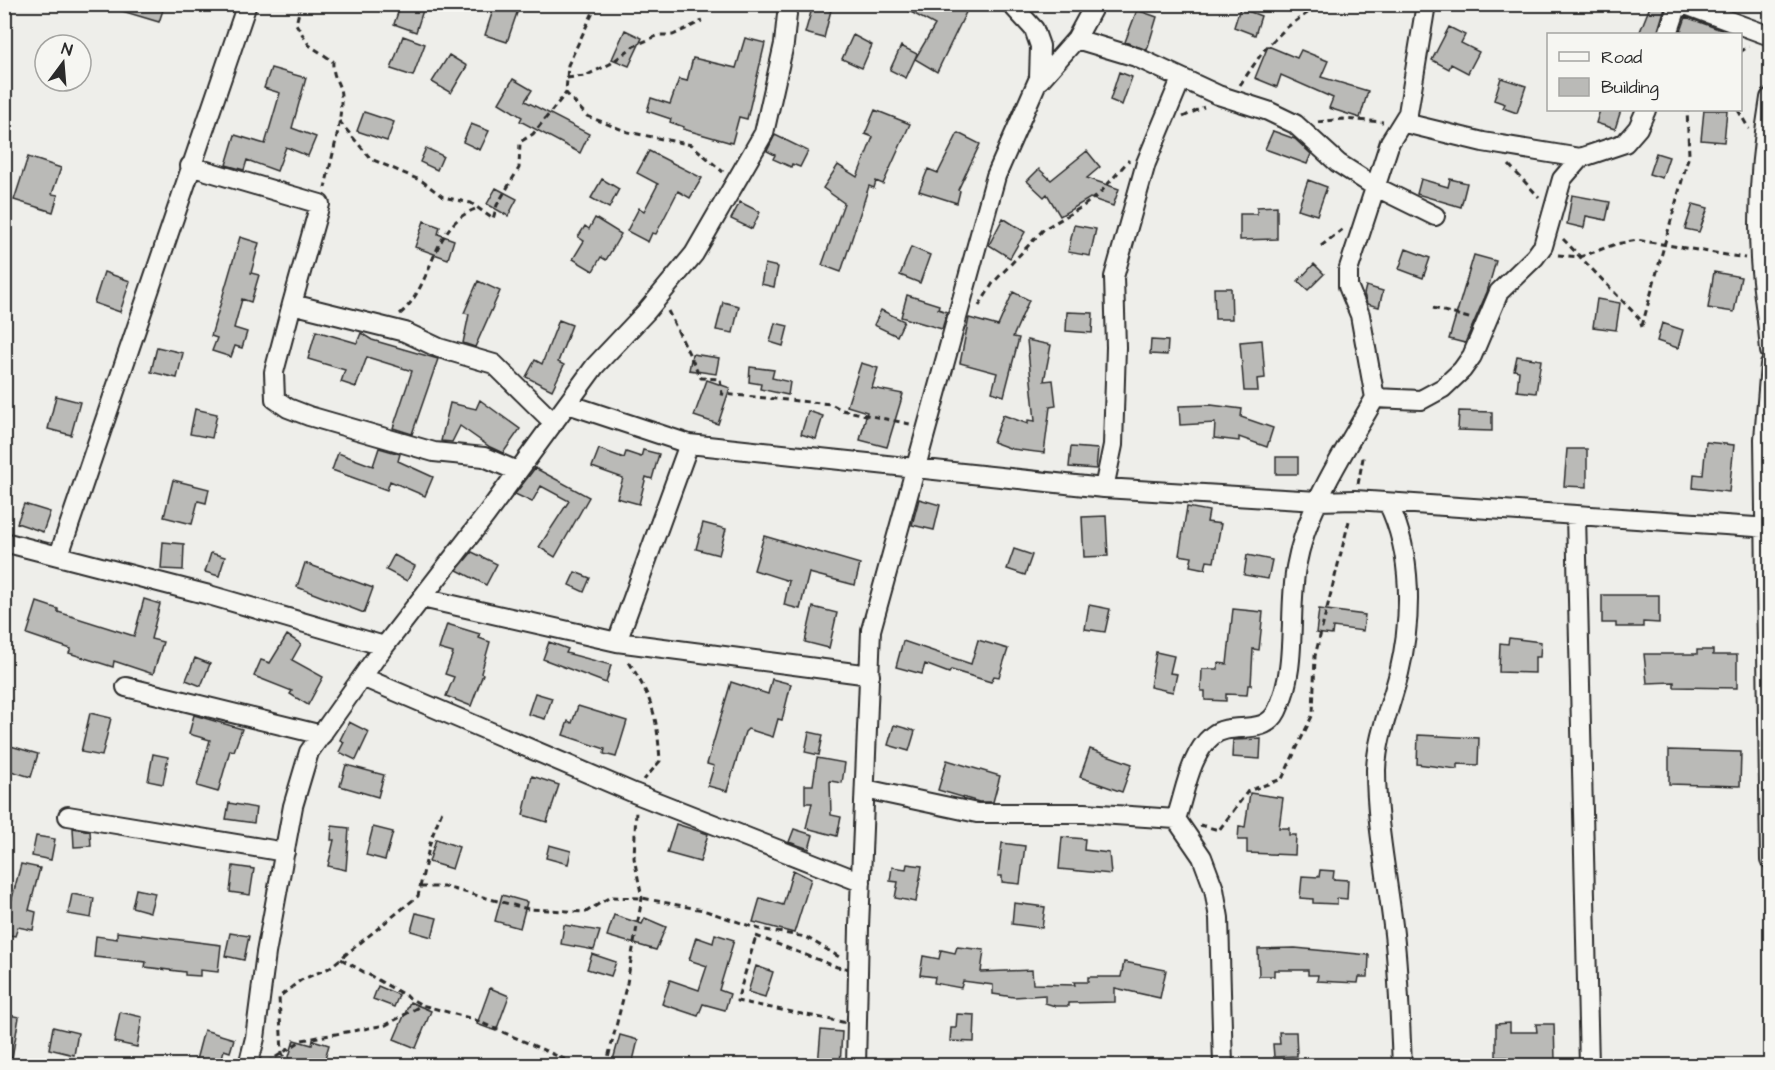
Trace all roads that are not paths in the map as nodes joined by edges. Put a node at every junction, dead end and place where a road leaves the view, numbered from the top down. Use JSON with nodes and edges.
{"nodes":[{"id":1,"x":247,"y":4,"type":"edge"},
{"id":2,"x":788,"y":4,"type":"edge"},
{"id":3,"x":1011,"y":4,"type":"edge"},
{"id":4,"x":1095,"y":4,"type":"edge"},
{"id":5,"x":1426,"y":4,"type":"edge"},
{"id":6,"x":1678,"y":4,"type":"edge"},
{"id":7,"x":1683,"y":4,"type":"edge"},
{"id":8,"x":1668,"y":33,"type":"edge"},
{"id":9,"x":1770,"y":36,"type":"edge"},
{"id":10,"x":1076,"y":39,"type":"junction"},
{"id":11,"x":1181,"y":79,"type":"junction"},
{"id":12,"x":1036,"y":84,"type":"junction"},
{"id":13,"x":1770,"y":98,"type":"edge"},
{"id":14,"x":1646,"y":111,"type":"edge"},
{"id":15,"x":1405,"y":123,"type":"junction"},
{"id":16,"x":1580,"y":158,"type":"junction"},
{"id":17,"x":190,"y":166,"type":"junction"},
{"id":18,"x":1374,"y":186,"type":"junction"},
{"id":19,"x":1435,"y":216,"type":"dead end"},
{"id":20,"x":292,"y":304,"type":"junction"},
{"id":21,"x":1770,"y":351,"type":"edge"},
{"id":22,"x":1770,"y":365,"type":"edge"},
{"id":23,"x":1376,"y":398,"type":"junction"},
{"id":24,"x":568,"y":404,"type":"junction"},
{"id":25,"x":554,"y":423,"type":"junction"},
{"id":26,"x":689,"y":444,"type":"junction"},
{"id":27,"x":916,"y":466,"type":"junction"},
{"id":28,"x":517,"y":471,"type":"junction"},
{"id":29,"x":1104,"y":488,"type":"junction"},
{"id":30,"x":1318,"y":501,"type":"junction"},
{"id":31,"x":1388,"y":503,"type":"junction"},
{"id":32,"x":1576,"y":515,"type":"junction"},
{"id":33,"x":1768,"y":528,"type":"edge"},
{"id":34,"x":4,"y":542,"type":"edge"},
{"id":35,"x":59,"y":555,"type":"junction"},
{"id":36,"x":422,"y":598,"type":"junction"},
{"id":37,"x":617,"y":642,"type":"junction"},
{"id":38,"x":384,"y":646,"type":"junction"},
{"id":39,"x":870,"y":675,"type":"junction"},
{"id":40,"x":362,"y":677,"type":"junction"},
{"id":41,"x":126,"y":687,"type":"dead end"},
{"id":42,"x":322,"y":735,"type":"junction"},
{"id":43,"x":866,"y":789,"type":"junction"},
{"id":44,"x":68,"y":816,"type":"dead end"},
{"id":45,"x":1176,"y":819,"type":"junction"},
{"id":46,"x":285,"y":852,"type":"junction"},
{"id":47,"x":1770,"y":860,"type":"edge"},
{"id":48,"x":861,"y":882,"type":"junction"},
{"id":49,"x":248,"y":1065,"type":"edge"},
{"id":50,"x":856,"y":1065,"type":"edge"},
{"id":51,"x":1223,"y":1065,"type":"edge"},
{"id":52,"x":1402,"y":1065,"type":"edge"},
{"id":53,"x":1589,"y":1065,"type":"edge"}],
"edges":[{"from":1,"to":17,"type":"street"},
{"from":2,"to":24,"type":"street"},
{"from":3,"to":12,"type":"street"},
{"from":4,"to":10,"type":"street"},
{"from":5,"to":15,"type":"street"},
{"from":6,"to":8,"type":"street"},
{"from":7,"to":9,"type":"street"},
{"from":10,"to":11,"type":"street"},
{"from":10,"to":12,"type":"street"},
{"from":11,"to":18,"type":"street"},
{"from":11,"to":29,"type":"street"},
{"from":12,"to":27,"type":"street"},
{"from":13,"to":21,"type":"street"},
{"from":14,"to":16,"type":"street"},
{"from":15,"to":16,"type":"street"},
{"from":15,"to":18,"type":"street"},
{"from":16,"to":23,"type":"street"},
{"from":17,"to":20,"type":"street"},
{"from":17,"to":35,"type":"street"},
{"from":18,"to":19,"type":"street"},
{"from":18,"to":23,"type":"street"},
{"from":20,"to":25,"type":"street"},
{"from":20,"to":28,"type":"street"},
{"from":22,"to":33,"type":"street"},
{"from":23,"to":30,"type":"street"},
{"from":24,"to":25,"type":"street"},
{"from":24,"to":26,"type":"street"},
{"from":25,"to":28,"type":"street"},
{"from":26,"to":27,"type":"street"},
{"from":26,"to":37,"type":"street"},
{"from":27,"to":29,"type":"street"},
{"from":27,"to":39,"type":"street"},
{"from":28,"to":36,"type":"street"},
{"from":29,"to":30,"type":"street"},
{"from":30,"to":31,"type":"street"},
{"from":30,"to":45,"type":"street"},
{"from":31,"to":32,"type":"street"},
{"from":31,"to":52,"type":"street"},
{"from":32,"to":33,"type":"street"},
{"from":32,"to":53,"type":"street"},
{"from":33,"to":47,"type":"street"},
{"from":34,"to":35,"type":"street"},
{"from":35,"to":38,"type":"street"},
{"from":36,"to":37,"type":"street"},
{"from":36,"to":38,"type":"street"},
{"from":37,"to":39,"type":"street"},
{"from":38,"to":40,"type":"street"},
{"from":39,"to":43,"type":"street"},
{"from":40,"to":42,"type":"street"},
{"from":40,"to":48,"type":"street"},
{"from":41,"to":42,"type":"street"},
{"from":42,"to":46,"type":"street"},
{"from":43,"to":45,"type":"street"},
{"from":43,"to":48,"type":"street"},
{"from":44,"to":46,"type":"street"},
{"from":45,"to":51,"type":"street"},
{"from":46,"to":49,"type":"street"},
{"from":48,"to":50,"type":"street"}]}
